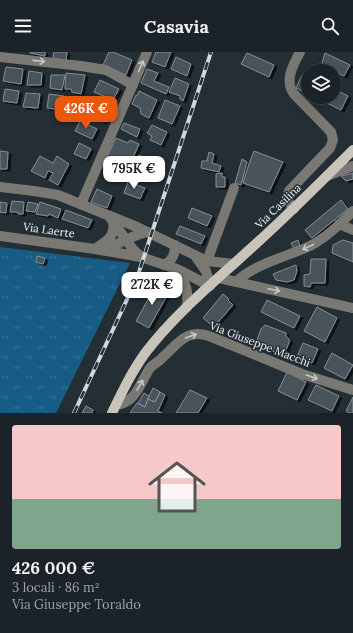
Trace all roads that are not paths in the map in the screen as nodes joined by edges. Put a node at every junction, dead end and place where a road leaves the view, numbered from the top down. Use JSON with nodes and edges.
{"nodes":[{"id":1,"x":147,"y":52,"type":"edge"},
{"id":2,"x":300,"y":52,"type":"edge"},
{"id":3,"x":0,"y":57,"type":"edge"},
{"id":4,"x":133,"y":85,"type":"junction"},
{"id":5,"x":353,"y":150,"type":"edge"},
{"id":6,"x":353,"y":166,"type":"edge"},
{"id":7,"x":327,"y":176,"type":"junction"},
{"id":8,"x":0,"y":187,"type":"edge"},
{"id":9,"x":234,"y":188,"type":"dead end"},
{"id":10,"x":81,"y":204,"type":"junction"},
{"id":11,"x":294,"y":209,"type":"junction"},
{"id":12,"x":353,"y":211,"type":"edge"},
{"id":13,"x":111,"y":218,"type":"junction"},
{"id":14,"x":340,"y":224,"type":"junction"},
{"id":15,"x":353,"y":230,"type":"edge"},
{"id":16,"x":147,"y":232,"type":"junction"},
{"id":17,"x":0,"y":236,"type":"edge"},
{"id":18,"x":126,"y":240,"type":"junction"},
{"id":19,"x":175,"y":245,"type":"junction"},
{"id":20,"x":95,"y":249,"type":"junction"},
{"id":21,"x":195,"y":256,"type":"junction"},
{"id":22,"x":141,"y":257,"type":"junction"},
{"id":23,"x":207,"y":261,"type":"junction"},
{"id":24,"x":234,"y":264,"type":"junction"},
{"id":25,"x":167,"y":266,"type":"junction"},
{"id":26,"x":219,"y":278,"type":"junction"},
{"id":27,"x":236,"y":282,"type":"junction"},
{"id":28,"x":210,"y":286,"type":"junction"},
{"id":29,"x":187,"y":307,"type":"junction"},
{"id":30,"x":353,"y":308,"type":"edge"},
{"id":31,"x":353,"y":390,"type":"edge"},
{"id":32,"x":114,"y":409,"type":"edge"}],
"edges":[{"from":4,"to":1,"type":"street","one_way":true},
{"from":2,"to":11,"type":"street"},
{"from":3,"to":4,"type":"street","one_way":true},
{"from":4,"to":10,"type":"street"},
{"from":5,"to":7,"type":"main road","name":"Via Casilina"},
{"from":6,"to":7,"type":"street"},
{"from":7,"to":11,"type":"main road","name":"Via Casilina"},
{"from":8,"to":10,"type":"street"},
{"from":9,"to":23,"type":"street"},
{"from":10,"to":13,"type":"street"},
{"from":11,"to":24,"type":"main road","name":"Via Casilina"},
{"from":12,"to":14,"type":"street"},
{"from":13,"to":16,"type":"street"},
{"from":13,"to":18,"type":"street"},
{"from":13,"to":20,"type":"street"},
{"from":14,"to":15,"type":"street"},
{"from":14,"to":27,"type":"street","one_way":true},
{"from":16,"to":18,"type":"street"},
{"from":16,"to":19,"type":"street"},
{"from":17,"to":20,"type":"street","name":"Via Laerte"},
{"from":18,"to":20,"type":"street"},
{"from":18,"to":22,"type":"street"},
{"from":19,"to":21,"type":"street"},
{"from":19,"to":25,"type":"street"},
{"from":20,"to":22,"type":"street","name":"Via Laerte"},
{"from":21,"to":23,"type":"street"},
{"from":21,"to":28,"type":"street"},
{"from":22,"to":25,"type":"street","name":"Via Laerte"},
{"from":23,"to":24,"type":"street"},
{"from":24,"to":26,"type":"main road","name":"Via Casilina"},
{"from":25,"to":28,"type":"street","name":"Via Laerte"},
{"from":25,"to":29,"type":"street"},
{"from":26,"to":27,"type":"street"},
{"from":26,"to":28,"type":"main road","name":"Via Casilina"},
{"from":27,"to":30,"type":"street","one_way":true},
{"from":28,"to":29,"type":"main road","name":"Via Casilina"},
{"from":29,"to":32,"type":"main road","name":"Via Casilina"},
{"from":32,"to":31,"type":"street","name":"Via Giuseppe Macchi","one_way":true}]}
